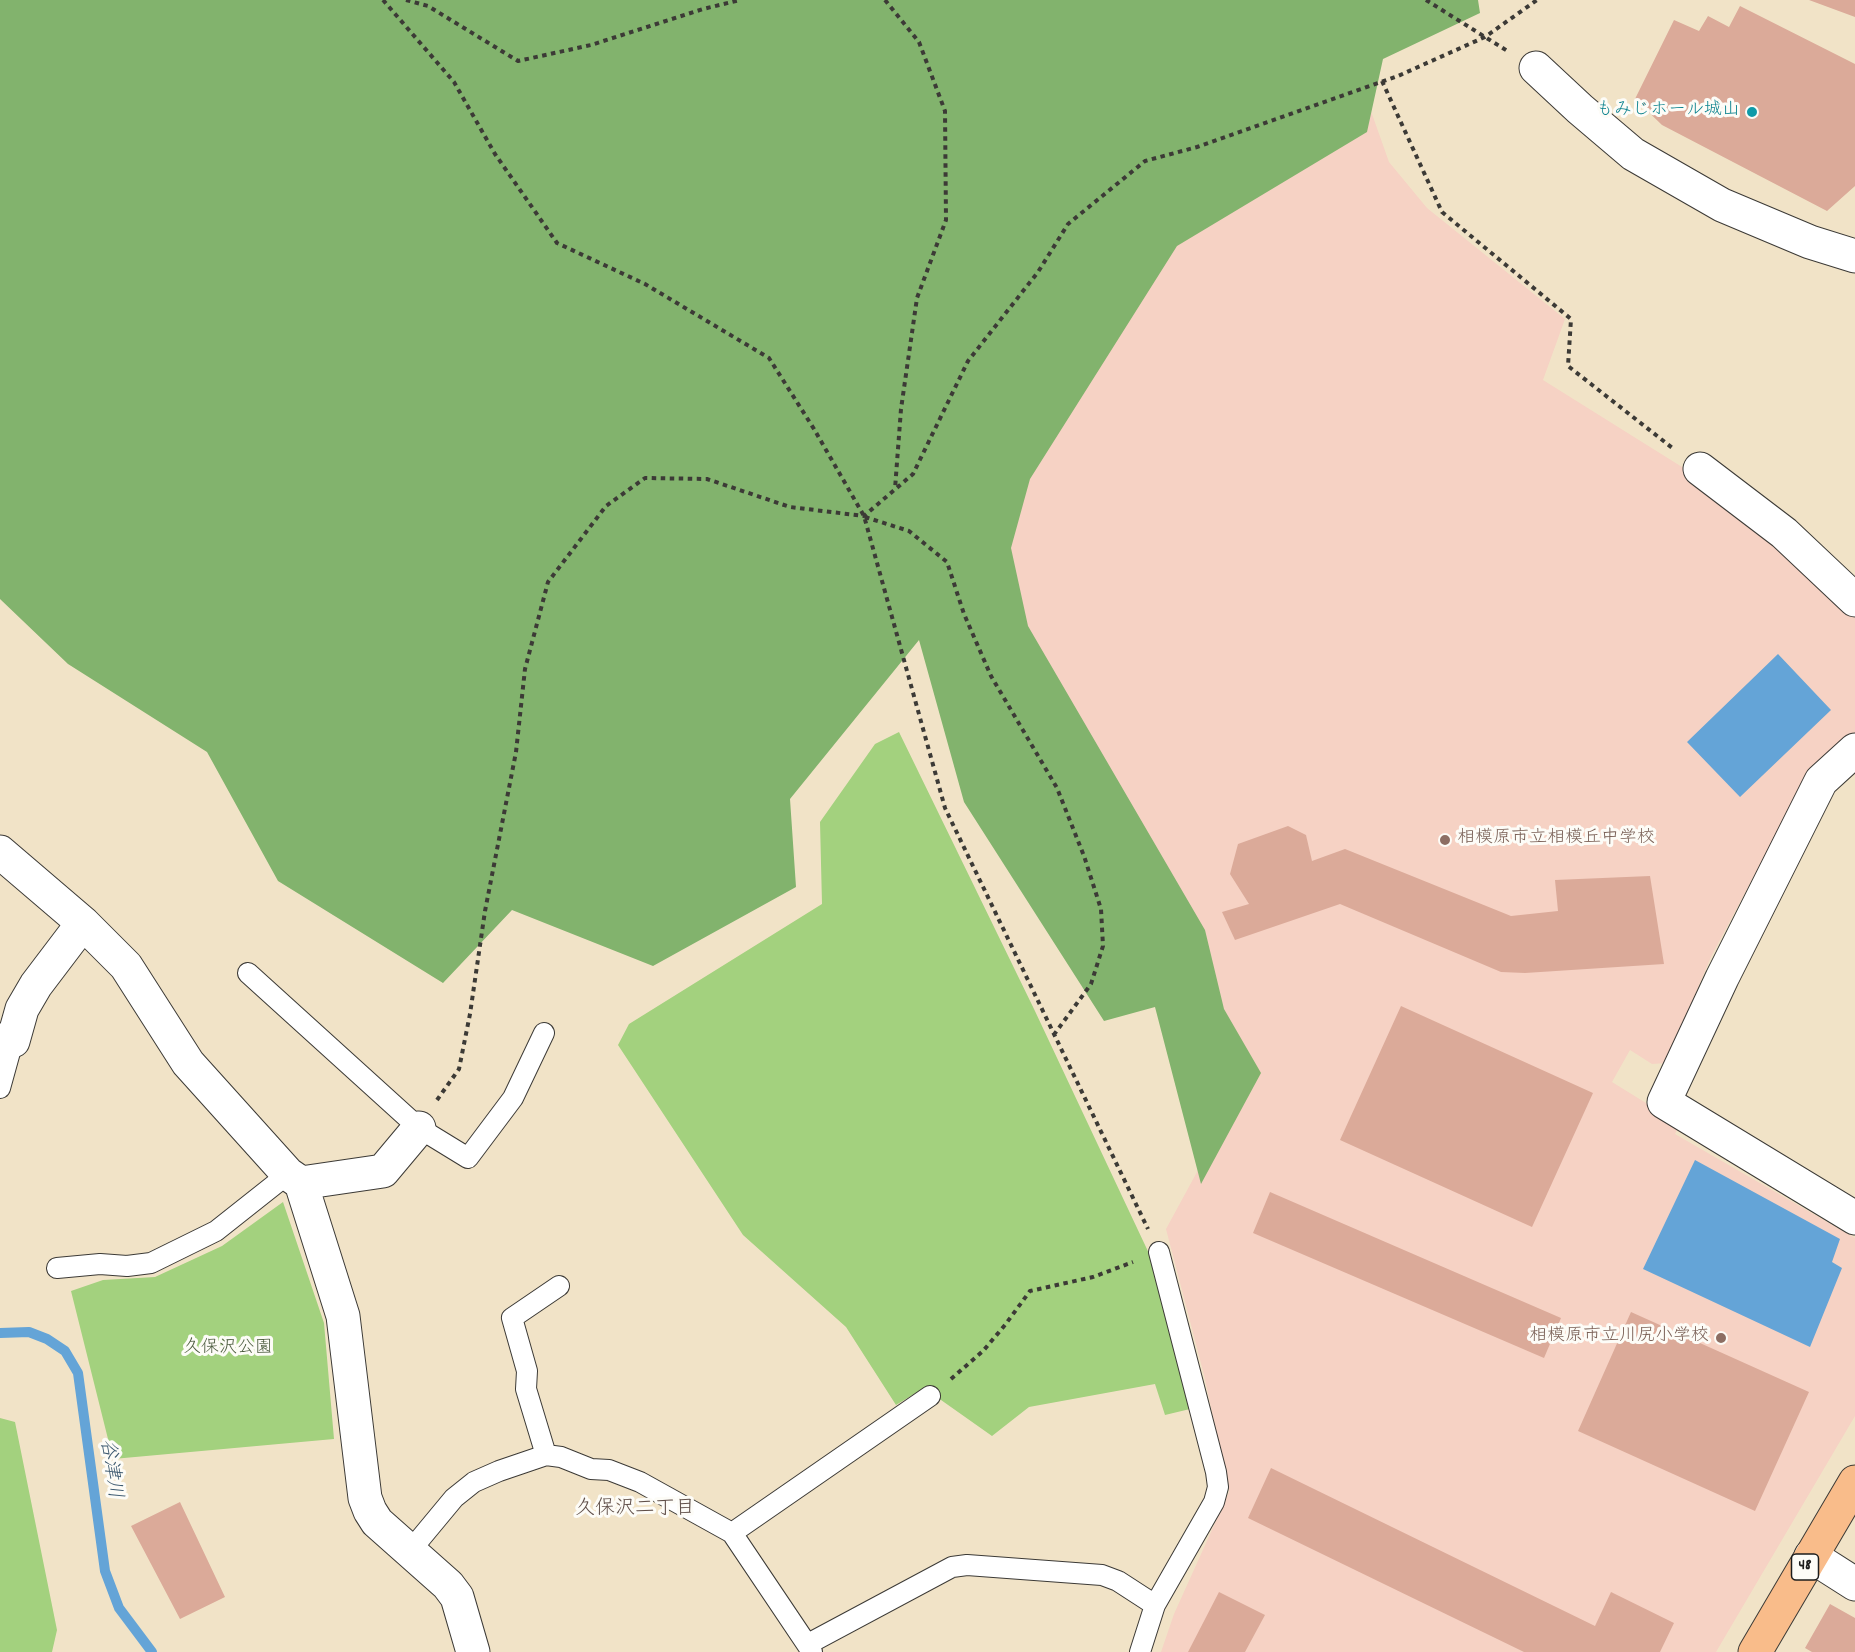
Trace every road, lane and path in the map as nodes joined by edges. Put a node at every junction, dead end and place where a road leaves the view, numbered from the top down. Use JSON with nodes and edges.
{"nodes":[{"id":1,"x":383,"y":0,"type":"edge"},
{"id":2,"x":406,"y":0,"type":"edge"},
{"id":3,"x":740,"y":0,"type":"edge"},
{"id":4,"x":885,"y":0,"type":"edge"},
{"id":5,"x":1426,"y":0,"type":"edge"},
{"id":6,"x":1537,"y":0,"type":"edge"},
{"id":7,"x":1485,"y":37,"type":"junction"},
{"id":8,"x":1536,"y":68,"type":"dead end"},
{"id":9,"x":1382,"y":81,"type":"junction"},
{"id":10,"x":1855,"y":256,"type":"edge"},
{"id":11,"x":1700,"y":469,"type":"joint"},
{"id":12,"x":895,"y":490,"type":"junction"},
{"id":13,"x":864,"y":516,"type":"junction"},
{"id":14,"x":1855,"y":600,"type":"edge"},
{"id":15,"x":1855,"y":750,"type":"edge"},
{"id":16,"x":0,"y":852,"type":"edge"},
{"id":17,"x":83,"y":923,"type":"junction"},
{"id":18,"x":248,"y":973,"type":"dead end"},
{"id":19,"x":544,"y":1033,"type":"dead end"},
{"id":20,"x":1053,"y":1036,"type":"junction"},
{"id":21,"x":6,"y":1041,"type":"edge"},
{"id":22,"x":0,"y":1088,"type":"edge"},
{"id":23,"x":419,"y":1128,"type":"junction"},
{"id":24,"x":295,"y":1179,"type":"junction"},
{"id":25,"x":1855,"y":1218,"type":"edge"},
{"id":26,"x":1159,"y":1252,"type":"junction"},
{"id":27,"x":57,"y":1268,"type":"dead end"},
{"id":28,"x":559,"y":1286,"type":"dead end"},
{"id":29,"x":930,"y":1396,"type":"joint"},
{"id":30,"x":546,"y":1455,"type":"junction"},
{"id":31,"x":1855,"y":1482,"type":"edge"},
{"id":32,"x":732,"y":1533,"type":"junction"},
{"id":33,"x":410,"y":1551,"type":"junction"},
{"id":34,"x":1811,"y":1556,"type":"junction"},
{"id":35,"x":1855,"y":1584,"type":"edge"},
{"id":36,"x":1155,"y":1605,"type":"junction"},
{"id":37,"x":810,"y":1648,"type":"edge"},
{"id":38,"x":473,"y":1652,"type":"edge"},
{"id":39,"x":1140,"y":1652,"type":"edge"},
{"id":40,"x":1755,"y":1652,"type":"edge"}],
"edges":[{"from":1,"to":13,"type":"path"},
{"from":2,"to":3,"type":"path"},
{"from":4,"to":12,"type":"path"},
{"from":5,"to":7,"type":"path"},
{"from":6,"to":7,"type":"path"},
{"from":7,"to":9,"type":"path"},
{"from":8,"to":10,"type":"street"},
{"from":9,"to":11,"type":"path"},
{"from":9,"to":12,"type":"path"},
{"from":11,"to":14,"type":"street"},
{"from":12,"to":13,"type":"path"},
{"from":13,"to":20,"type":"path"},
{"from":13,"to":20,"type":"path"},
{"from":13,"to":23,"type":"path"},
{"from":15,"to":25,"type":"street"},
{"from":16,"to":17,"type":"street"},
{"from":17,"to":21,"type":"street"},
{"from":17,"to":24,"type":"street"},
{"from":18,"to":23,"type":"lane"},
{"from":19,"to":23,"type":"lane"},
{"from":20,"to":26,"type":"path"},
{"from":21,"to":22,"type":"lane"},
{"from":23,"to":24,"type":"street"},
{"from":24,"to":27,"type":"lane"},
{"from":24,"to":33,"type":"street"},
{"from":26,"to":29,"type":"path"},
{"from":26,"to":36,"type":"lane"},
{"from":28,"to":30,"type":"lane"},
{"from":29,"to":32,"type":"lane"},
{"from":30,"to":32,"type":"lane"},
{"from":30,"to":33,"type":"lane"},
{"from":31,"to":34,"type":"main road","number":"48"},
{"from":32,"to":37,"type":"lane"},
{"from":33,"to":38,"type":"street"},
{"from":34,"to":35,"type":"street"},
{"from":34,"to":40,"type":"main road","number":"48"},
{"from":36,"to":37,"type":"lane"},
{"from":36,"to":39,"type":"lane"}]}
